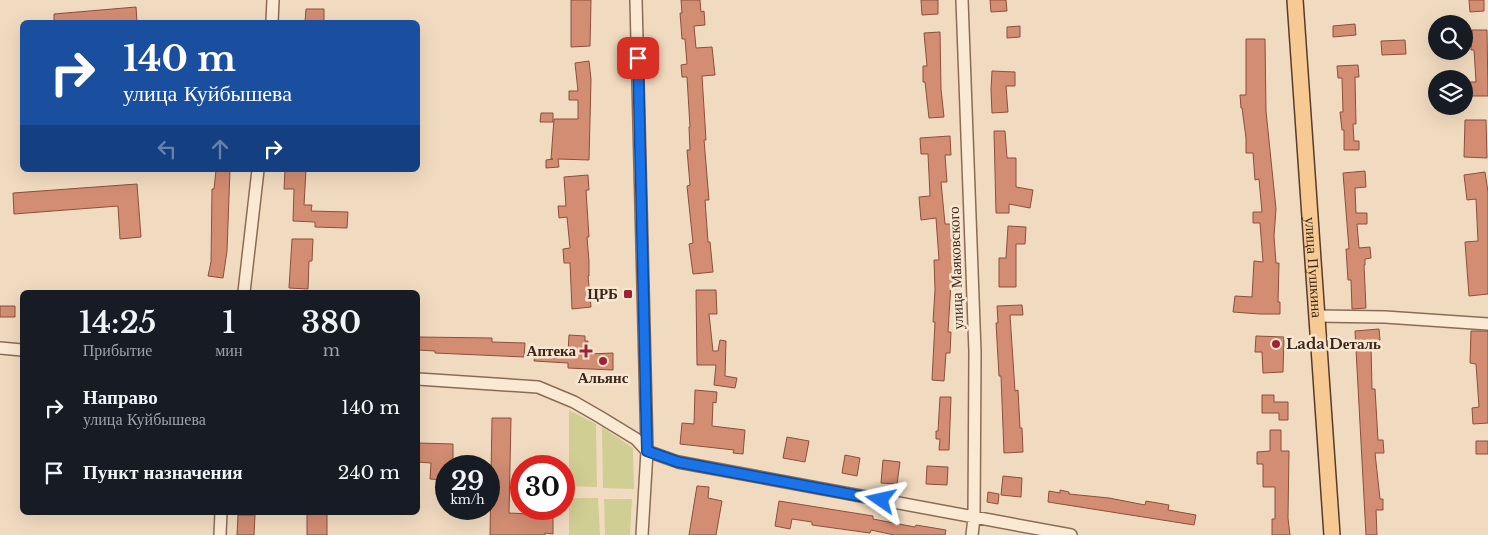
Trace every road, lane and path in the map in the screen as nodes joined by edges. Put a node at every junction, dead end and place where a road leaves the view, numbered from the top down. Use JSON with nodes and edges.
{"nodes":[{"id":1,"x":273,"y":0,"type":"edge"},
{"id":2,"x":636,"y":0,"type":"edge"},
{"id":3,"x":962,"y":0,"type":"edge"},
{"id":4,"x":1294,"y":0,"type":"edge"},
{"id":5,"x":272,"y":20,"type":"edge"},
{"id":6,"x":258,"y":172,"type":"edge"},
{"id":7,"x":244,"y":290,"type":"edge"},
{"id":8,"x":1316,"y":316,"type":"junction"},
{"id":9,"x":1488,"y":324,"type":"edge"},
{"id":10,"x":0,"y":348,"type":"edge"},
{"id":11,"x":20,"y":350,"type":"edge"},
{"id":12,"x":420,"y":379,"type":"edge"},
{"id":13,"x":647,"y":451,"type":"junction"},
{"id":14,"x":222,"y":515,"type":"edge"},
{"id":15,"x":974,"y":518,"type":"junction"},
{"id":16,"x":220,"y":535,"type":"edge"},
{"id":17,"x":642,"y":535,"type":"edge"},
{"id":18,"x":972,"y":535,"type":"edge"},
{"id":19,"x":1071,"y":535,"type":"edge"},
{"id":20,"x":1332,"y":535,"type":"edge"}],
"edges":[{"from":1,"to":5,"type":"street"},
{"from":2,"to":13,"type":"street"},
{"from":3,"to":15,"type":"street","name":"улица Маяковского"},
{"from":4,"to":8,"type":"main road","name":"улица Пушкина"},
{"from":6,"to":7,"type":"street"},
{"from":8,"to":9,"type":"street"},
{"from":8,"to":20,"type":"main road","name":"улица Пушкина"},
{"from":10,"to":11,"type":"street"},
{"from":12,"to":13,"type":"street"},
{"from":13,"to":15,"type":"street"},
{"from":13,"to":17,"type":"street"},
{"from":14,"to":16,"type":"street"},
{"from":15,"to":18,"type":"street","name":"улица Маяковского"},
{"from":15,"to":19,"type":"street"}]}
